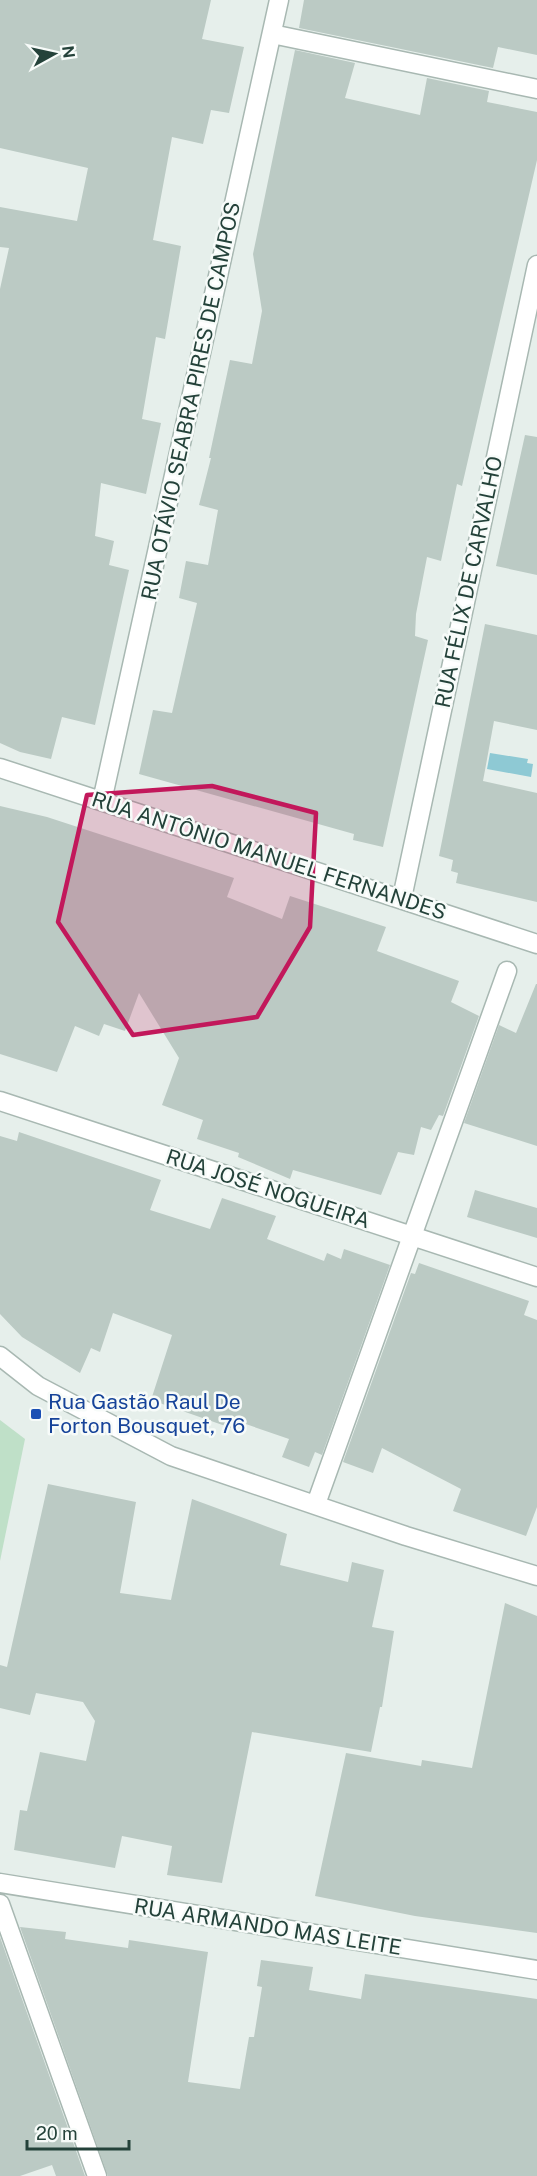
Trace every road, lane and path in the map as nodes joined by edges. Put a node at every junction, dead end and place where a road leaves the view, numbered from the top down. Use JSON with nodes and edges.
{"nodes":[{"id":1,"x":279,"y":0,"type":"edge"},
{"id":2,"x":272,"y":33,"type":"junction"},
{"id":3,"x":537,"y":89,"type":"edge"},
{"id":4,"x":537,"y":266,"type":"edge"},
{"id":5,"x":0,"y":768,"type":"edge"},
{"id":6,"x":102,"y":801,"type":"junction"},
{"id":7,"x":402,"y":898,"type":"junction"},
{"id":8,"x":537,"y":944,"type":"edge"},
{"id":9,"x":507,"y":971,"type":"dead end"},
{"id":10,"x":0,"y":1101,"type":"edge"},
{"id":11,"x":411,"y":1236,"type":"junction"},
{"id":12,"x":537,"y":1276,"type":"edge"},
{"id":13,"x":0,"y":1356,"type":"edge"},
{"id":14,"x":316,"y":1504,"type":"junction"},
{"id":15,"x":537,"y":1576,"type":"edge"},
{"id":16,"x":0,"y":1883,"type":"edge"},
{"id":17,"x":0,"y":1904,"type":"edge"},
{"id":18,"x":537,"y":1970,"type":"edge"},
{"id":19,"x":97,"y":2176,"type":"edge"}],
"edges":[{"from":1,"to":2,"type":"street","name":"RUA OTÁVIO SEABRA PIRES DE CAMPOS"},
{"from":2,"to":3,"type":"street"},
{"from":2,"to":6,"type":"street","name":"RUA OTÁVIO SEABRA PIRES DE CAMPOS"},
{"from":4,"to":7,"type":"street","name":"RUA FÉLIX DE CARVALHO"},
{"from":5,"to":6,"type":"street","name":"RUA ANTÔNIO MANUEL FERNANDES"},
{"from":6,"to":7,"type":"street","name":"RUA ANTÔNIO MANUEL FERNANDES"},
{"from":7,"to":8,"type":"street","name":"RUA ANTÔNIO MANUEL FERNANDES"},
{"from":9,"to":11,"type":"street"},
{"from":10,"to":11,"type":"street","name":"RUA JOSÉ NOGUEIRA"},
{"from":11,"to":12,"type":"street","name":"RUA JOSÉ NOGUEIRA"},
{"from":11,"to":14,"type":"street"},
{"from":13,"to":14,"type":"street"},
{"from":14,"to":15,"type":"street"},
{"from":16,"to":18,"type":"street","name":"RUA ARMANDO MAS LEITE"},
{"from":17,"to":19,"type":"street"}]}
